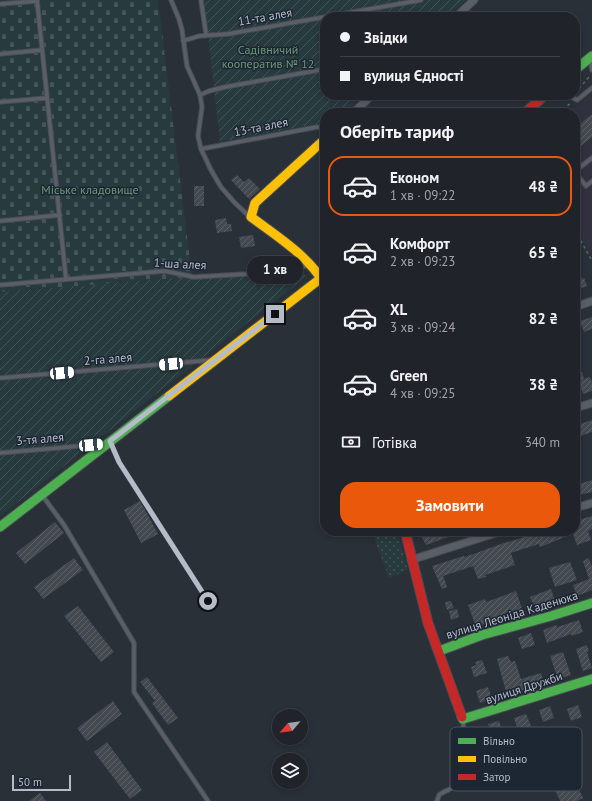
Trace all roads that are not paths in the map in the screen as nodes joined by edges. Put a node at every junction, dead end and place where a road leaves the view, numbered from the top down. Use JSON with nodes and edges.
{"nodes":[{"id":1,"x":37,"y":0,"type":"edge"},
{"id":2,"x":171,"y":0,"type":"edge"},
{"id":3,"x":201,"y":0,"type":"edge"},
{"id":4,"x":421,"y":0,"type":"edge"},
{"id":5,"x":474,"y":0,"type":"edge"},
{"id":6,"x":0,"y":4,"type":"edge"},
{"id":7,"x":352,"y":12,"type":"edge"},
{"id":8,"x":461,"y":12,"type":"edge"},
{"id":9,"x":320,"y":18,"type":"edge"},
{"id":10,"x":206,"y":34,"type":"junction"},
{"id":11,"x":183,"y":41,"type":"junction"},
{"id":12,"x":42,"y":50,"type":"junction"},
{"id":13,"x":0,"y":54,"type":"edge"},
{"id":14,"x":591,"y":56,"type":"edge"},
{"id":15,"x":580,"y":66,"type":"edge"},
{"id":16,"x":320,"y":70,"type":"edge"},
{"id":17,"x":592,"y":70,"type":"edge"},
{"id":18,"x":592,"y":88,"type":"edge"},
{"id":19,"x":200,"y":95,"type":"junction"},
{"id":20,"x":47,"y":98,"type":"junction"},
{"id":21,"x":580,"y":98,"type":"edge"},
{"id":22,"x":367,"y":100,"type":"edge"},
{"id":23,"x":539,"y":100,"type":"edge"},
{"id":24,"x":0,"y":102,"type":"edge"},
{"id":25,"x":358,"y":108,"type":"edge"},
{"id":26,"x":531,"y":108,"type":"edge"},
{"id":27,"x":320,"y":127,"type":"edge"},
{"id":28,"x":320,"y":144,"type":"edge"},
{"id":29,"x":202,"y":148,"type":"junction"},
{"id":30,"x":592,"y":158,"type":"edge"},
{"id":31,"x":580,"y":168,"type":"edge"},
{"id":32,"x":580,"y":178,"type":"edge"},
{"id":33,"x":592,"y":181,"type":"edge"},
{"id":34,"x":60,"y":215,"type":"junction"},
{"id":35,"x":251,"y":217,"type":"junction"},
{"id":36,"x":0,"y":221,"type":"edge"},
{"id":37,"x":311,"y":264,"type":"junction"},
{"id":38,"x":320,"y":274,"type":"edge"},
{"id":39,"x":66,"y":279,"type":"junction"},
{"id":40,"x":320,"y":282,"type":"edge"},
{"id":41,"x":0,"y":285,"type":"edge"},
{"id":42,"x":592,"y":301,"type":"edge"},
{"id":43,"x":580,"y":305,"type":"edge"},
{"id":44,"x":217,"y":360,"type":"junction"},
{"id":45,"x":0,"y":378,"type":"edge"},
{"id":46,"x":592,"y":403,"type":"edge"},
{"id":47,"x":580,"y":407,"type":"edge"},
{"id":48,"x":108,"y":442,"type":"junction"},
{"id":49,"x":0,"y":453,"type":"edge"},
{"id":50,"x":42,"y":495,"type":"junction"},
{"id":51,"x":592,"y":503,"type":"edge"},
{"id":52,"x":580,"y":507,"type":"edge"},
{"id":53,"x":0,"y":527,"type":"edge"},
{"id":54,"x":406,"y":536,"type":"edge"},
{"id":55,"x":486,"y":536,"type":"edge"},
{"id":56,"x":411,"y":560,"type":"junction"},
{"id":57,"x":208,"y":601,"type":"dead end"},
{"id":58,"x":592,"y":603,"type":"edge"},
{"id":59,"x":439,"y":651,"type":"junction"},
{"id":60,"x":592,"y":679,"type":"edge"},
{"id":61,"x":463,"y":719,"type":"junction"},
{"id":62,"x":464,"y":727,"type":"edge"},
{"id":63,"x":450,"y":790,"type":"edge"},
{"id":64,"x":208,"y":801,"type":"edge"},
{"id":65,"x":437,"y":801,"type":"edge"}],
"edges":[{"from":1,"to":6,"type":"lane"},
{"from":1,"to":12,"type":"lane"},
{"from":2,"to":11,"type":"lane"},
{"from":3,"to":10,"type":"lane"},
{"from":4,"to":7,"type":"lane","name":"11-та алея"},
{"from":5,"to":8,"type":"street"},
{"from":9,"to":10,"type":"lane","name":"11-та алея"},
{"from":10,"to":11,"type":"lane","name":"11-та алея"},
{"from":11,"to":19,"type":"lane"},
{"from":12,"to":13,"type":"lane"},
{"from":12,"to":20,"type":"lane"},
{"from":14,"to":15,"type":"street"},
{"from":14,"to":17,"type":"lane"},
{"from":16,"to":19,"type":"lane"},
{"from":18,"to":21,"type":"lane"},
{"from":19,"to":29,"type":"lane"},
{"from":20,"to":24,"type":"lane"},
{"from":20,"to":34,"type":"lane"},
{"from":22,"to":25,"type":"street"},
{"from":23,"to":26,"type":"street"},
{"from":27,"to":29,"type":"lane","name":"13-та алея"},
{"from":28,"to":35,"type":"street"},
{"from":29,"to":35,"type":"lane"},
{"from":30,"to":31,"type":"lane"},
{"from":32,"to":33,"type":"lane"},
{"from":34,"to":36,"type":"lane"},
{"from":34,"to":39,"type":"lane"},
{"from":35,"to":37,"type":"street"},
{"from":37,"to":38,"type":"street"},
{"from":37,"to":39,"type":"lane","name":"1-ша алея"},
{"from":39,"to":41,"type":"lane","name":"1-ша алея"},
{"from":40,"to":44,"type":"street"},
{"from":42,"to":43,"type":"street"},
{"from":44,"to":45,"type":"lane","name":"2-га алея"},
{"from":44,"to":48,"type":"street"},
{"from":46,"to":47,"type":"street"},
{"from":48,"to":49,"type":"lane","name":"3-тя алея"},
{"from":48,"to":50,"type":"street"},
{"from":48,"to":57,"type":"lane"},
{"from":50,"to":53,"type":"street"},
{"from":50,"to":64,"type":"lane"},
{"from":51,"to":52,"type":"street"},
{"from":54,"to":56,"type":"street"},
{"from":55,"to":56,"type":"street"},
{"from":56,"to":59,"type":"street"},
{"from":58,"to":59,"type":"street","name":"вулиця Леоніда Каденюка"},
{"from":59,"to":61,"type":"street"},
{"from":60,"to":61,"type":"street","name":"вулиця Дружби"},
{"from":61,"to":62,"type":"lane"},
{"from":63,"to":65,"type":"lane"}]}
